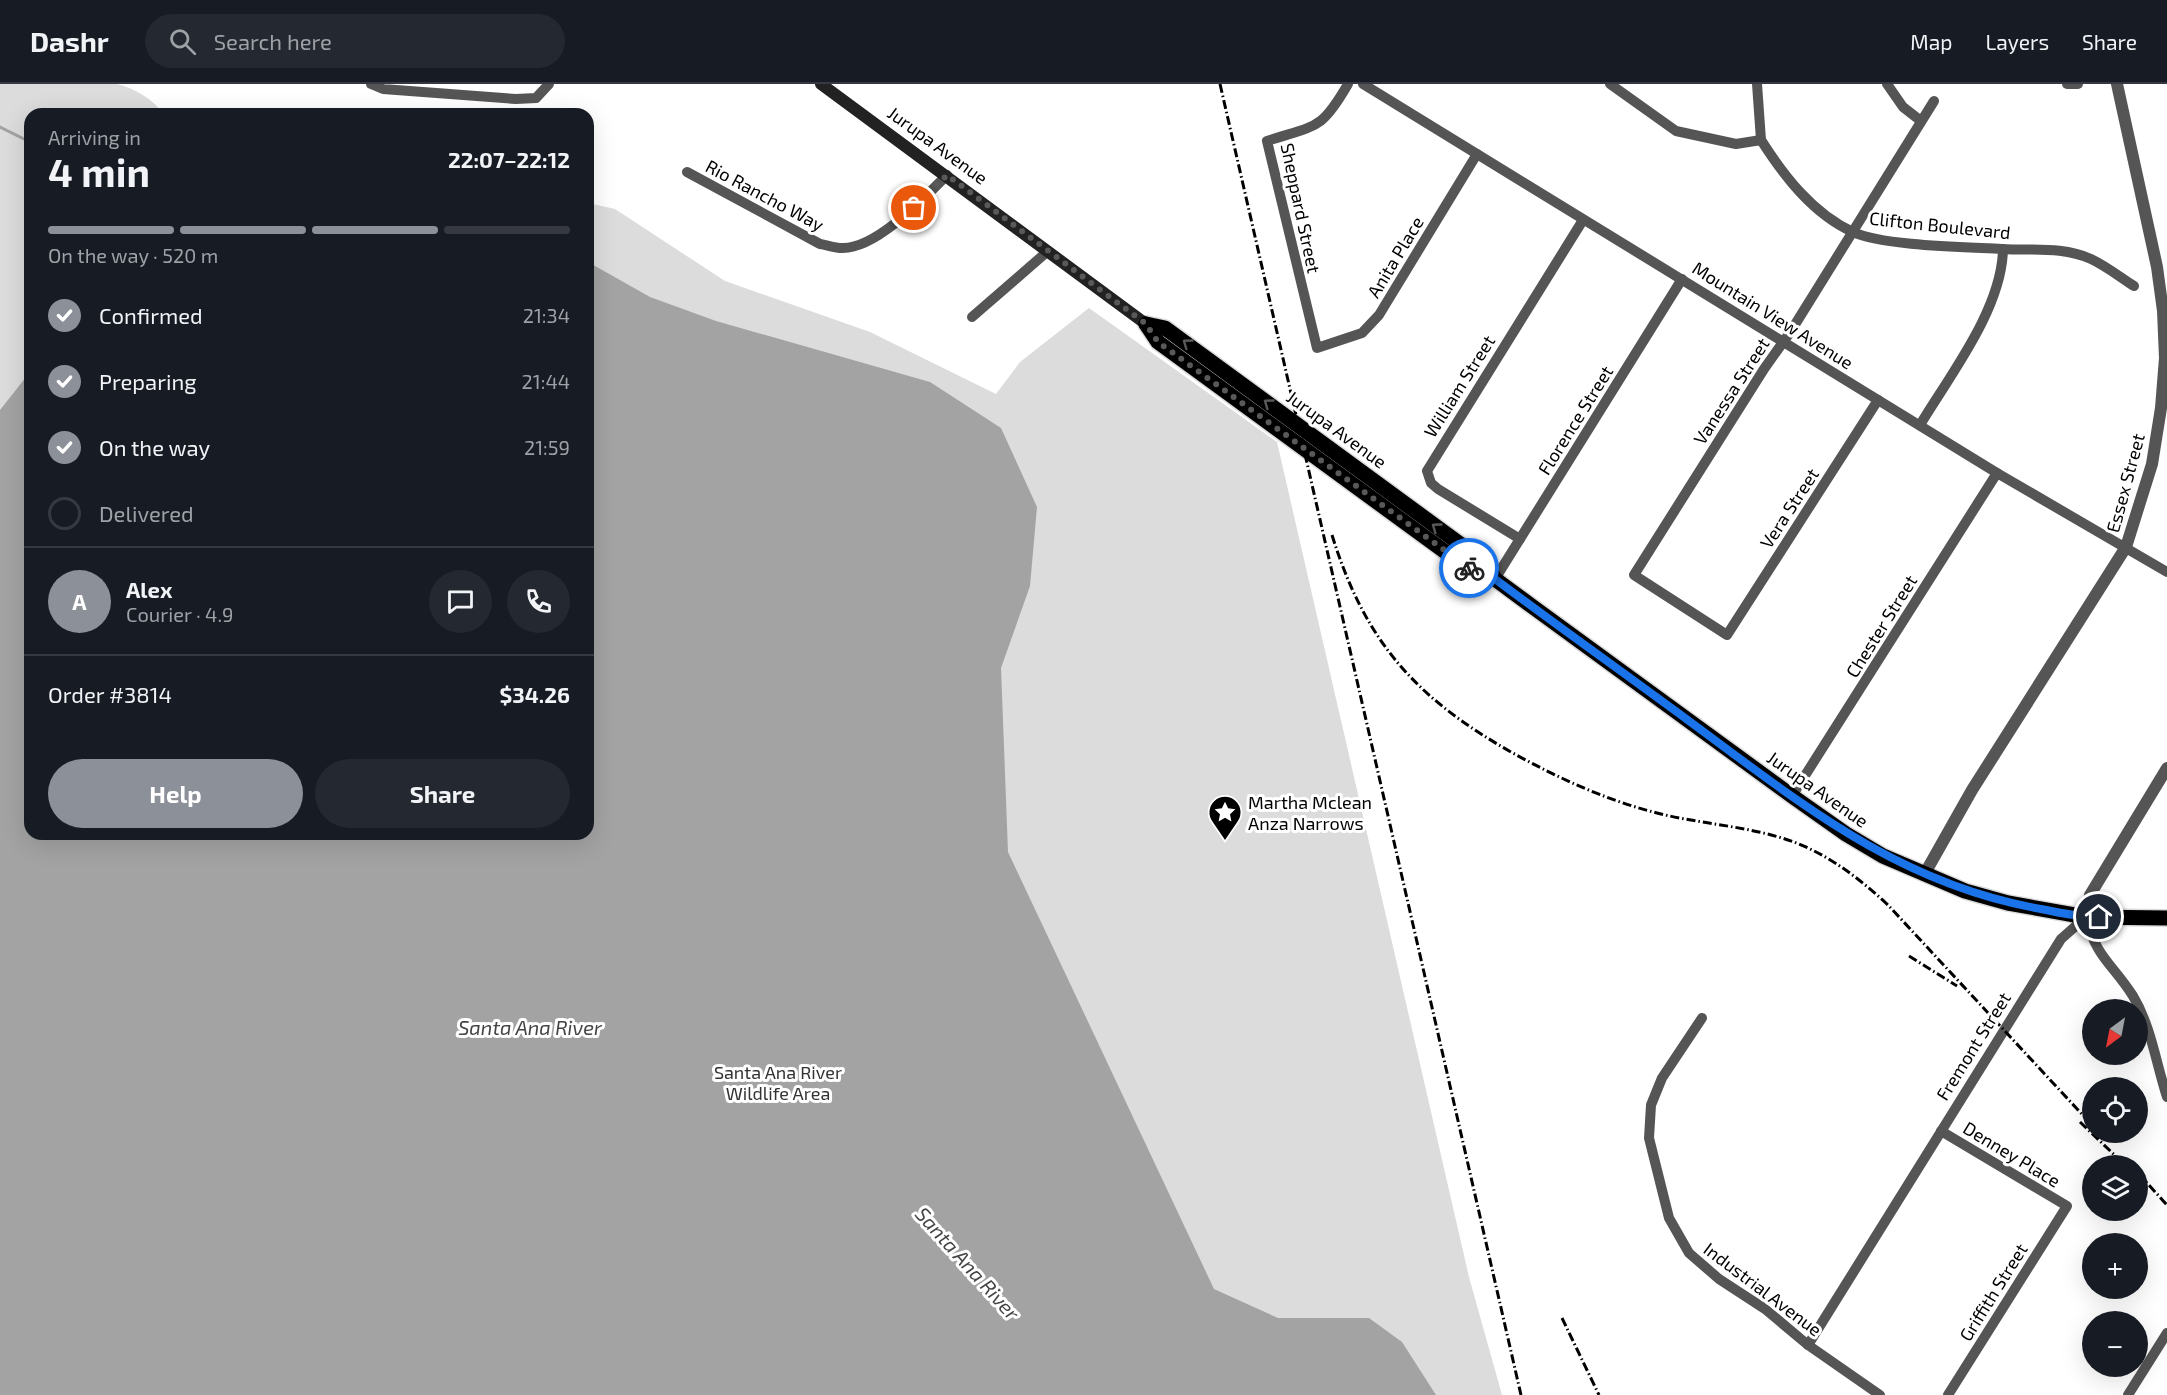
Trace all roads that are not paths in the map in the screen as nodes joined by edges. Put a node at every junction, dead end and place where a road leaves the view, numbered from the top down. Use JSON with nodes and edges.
{"nodes":[{"id":1,"x":371,"y":84,"type":"edge"},
{"id":2,"x":549,"y":84,"type":"edge"},
{"id":3,"x":821,"y":84,"type":"edge"},
{"id":4,"x":1348,"y":84,"type":"edge"},
{"id":5,"x":1363,"y":84,"type":"edge"},
{"id":6,"x":1610,"y":84,"type":"edge"},
{"id":7,"x":1757,"y":84,"type":"edge"},
{"id":8,"x":1887,"y":84,"type":"edge"},
{"id":9,"x":2067,"y":84,"type":"edge"},
{"id":10,"x":2078,"y":84,"type":"edge"},
{"id":11,"x":2117,"y":84,"type":"edge"},
{"id":12,"x":1934,"y":101,"type":"dead end"},
{"id":13,"x":1921,"y":121,"type":"junction"},
{"id":14,"x":1761,"y":140,"type":"junction"},
{"id":15,"x":1477,"y":154,"type":"junction"},
{"id":16,"x":687,"y":172,"type":"dead end"},
{"id":17,"x":947,"y":175,"type":"junction"},
{"id":18,"x":1583,"y":220,"type":"junction"},
{"id":19,"x":1852,"y":232,"type":"junction"},
{"id":20,"x":2003,"y":249,"type":"junction"},
{"id":21,"x":1048,"y":251,"type":"junction"},
{"id":22,"x":1682,"y":279,"type":"junction"},
{"id":23,"x":2134,"y":286,"type":"dead end"},
{"id":24,"x":972,"y":317,"type":"dead end"},
{"id":25,"x":1146,"y":324,"type":"joint"},
{"id":26,"x":1783,"y":341,"type":"junction"},
{"id":27,"x":1317,"y":348,"type":"joint"},
{"id":28,"x":1878,"y":400,"type":"junction"},
{"id":29,"x":1920,"y":425,"type":"junction"},
{"id":30,"x":1997,"y":472,"type":"junction"},
{"id":31,"x":1520,"y":539,"type":"junction"},
{"id":32,"x":2126,"y":547,"type":"junction"},
{"id":33,"x":2167,"y":572,"type":"edge"},
{"id":34,"x":1495,"y":579,"type":"junction"},
{"id":35,"x":1727,"y":635,"type":"joint"},
{"id":36,"x":2167,"y":768,"type":"edge"},
{"id":37,"x":1792,"y":796,"type":"junction"},
{"id":38,"x":1924,"y":875,"type":"junction"},
{"id":39,"x":2086,"y":917,"type":"junction"},
{"id":40,"x":2167,"y":918,"type":"edge"},
{"id":41,"x":1701,"y":1018,"type":"dead end"},
{"id":42,"x":2167,"y":1096,"type":"edge"},
{"id":43,"x":1941,"y":1131,"type":"junction"},
{"id":44,"x":2067,"y":1206,"type":"joint"},
{"id":45,"x":2167,"y":1333,"type":"edge"},
{"id":46,"x":1808,"y":1345,"type":"junction"},
{"id":47,"x":1880,"y":1395,"type":"edge"},
{"id":48,"x":1948,"y":1395,"type":"edge"},
{"id":49,"x":2128,"y":1395,"type":"edge"}],
"edges":[{"from":1,"to":2,"type":"street"},
{"from":3,"to":17,"type":"main road","name":"Jurupa Avenue"},
{"from":4,"to":27,"type":"street","name":"Sheppard Street"},
{"from":5,"to":15,"type":"street","name":"Mountain View Avenue"},
{"from":6,"to":14,"type":"street"},
{"from":7,"to":14,"type":"street"},
{"from":8,"to":13,"type":"street"},
{"from":9,"to":10,"type":"street"},
{"from":11,"to":32,"type":"street","name":"Essex Street"},
{"from":12,"to":13,"type":"street","name":"Vanessa Street"},
{"from":13,"to":19,"type":"street","name":"Vanessa Street"},
{"from":14,"to":19,"type":"street","name":"Clifton Boulevard"},
{"from":15,"to":18,"type":"street","name":"Mountain View Avenue"},
{"from":15,"to":27,"type":"street","name":"Anita Place"},
{"from":16,"to":17,"type":"street","name":"Rio Rancho Way"},
{"from":17,"to":21,"type":"main road","name":"Jurupa Avenue"},
{"from":18,"to":22,"type":"street","name":"Mountain View Avenue"},
{"from":18,"to":31,"type":"street","name":"William Street"},
{"from":19,"to":20,"type":"street","name":"Clifton Boulevard"},
{"from":19,"to":26,"type":"street","name":"Vanessa Street"},
{"from":20,"to":23,"type":"street","name":"Clifton Boulevard"},
{"from":20,"to":29,"type":"street"},
{"from":21,"to":24,"type":"street"},
{"from":21,"to":25,"type":"main road","name":"Jurupa Avenue"},
{"from":22,"to":26,"type":"street","name":"Mountain View Avenue"},
{"from":22,"to":31,"type":"street","name":"Florence Street"},
{"from":25,"to":34,"type":"main road","name":"Jurupa Avenue"},
{"from":26,"to":28,"type":"street","name":"Mountain View Avenue"},
{"from":26,"to":35,"type":"street","name":"Vanessa Street"},
{"from":28,"to":29,"type":"street","name":"Mountain View Avenue"},
{"from":28,"to":35,"type":"street","name":"Vera Street"},
{"from":29,"to":30,"type":"street","name":"Mountain View Avenue"},
{"from":30,"to":32,"type":"street","name":"Mountain View Avenue"},
{"from":30,"to":37,"type":"street","name":"Chester Street"},
{"from":31,"to":34,"type":"street","name":"Florence Street"},
{"from":32,"to":33,"type":"street","name":"Mountain View Avenue"},
{"from":32,"to":38,"type":"street","name":"Essex Street"},
{"from":34,"to":37,"type":"main road","name":"Jurupa Avenue"},
{"from":36,"to":39,"type":"street"},
{"from":37,"to":38,"type":"main road","name":"Jurupa Avenue"},
{"from":38,"to":39,"type":"main road","name":"Jurupa Avenue"},
{"from":39,"to":40,"type":"main road","name":"Jurupa Avenue"},
{"from":39,"to":42,"type":"street"},
{"from":39,"to":43,"type":"street","name":"Fremont Street"},
{"from":41,"to":46,"type":"street","name":"Industrial Avenue"},
{"from":43,"to":44,"type":"street","name":"Denney Place"},
{"from":43,"to":46,"type":"street","name":"Fremont Street"},
{"from":44,"to":48,"type":"street","name":"Griffith Street"},
{"from":45,"to":49,"type":"street"},
{"from":46,"to":47,"type":"street","name":"Industrial Avenue"}]}
